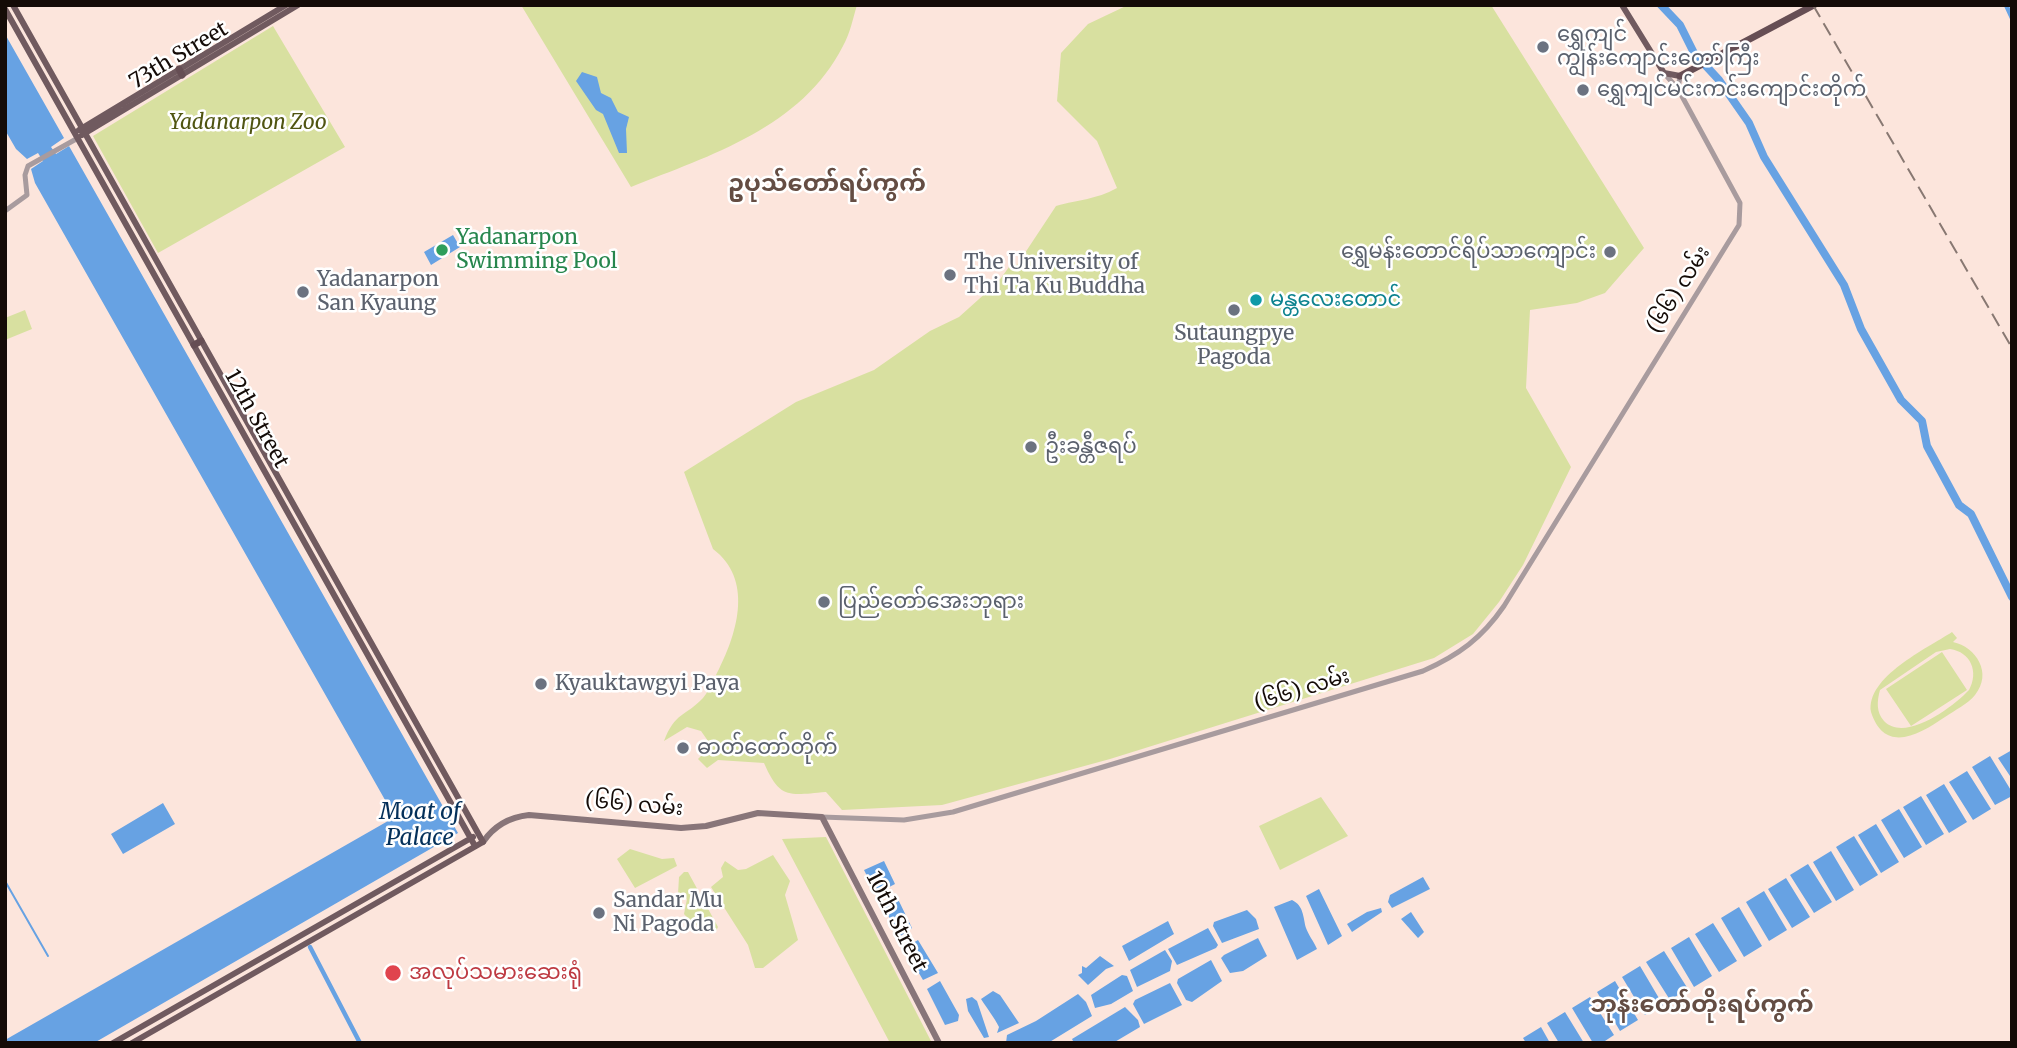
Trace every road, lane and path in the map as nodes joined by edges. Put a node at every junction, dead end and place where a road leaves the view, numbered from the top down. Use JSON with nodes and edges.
{"nodes":[{"id":1,"x":13,"y":5,"type":"edge"},
{"id":2,"x":286,"y":5,"type":"edge"},
{"id":3,"x":298,"y":5,"type":"edge"},
{"id":4,"x":1622,"y":5,"type":"edge"},
{"id":5,"x":1804,"y":5,"type":"edge"},
{"id":6,"x":1814,"y":5,"type":"edge"},
{"id":7,"x":5,"y":9,"type":"edge"},
{"id":8,"x":1723,"y":51,"type":"junction"},
{"id":9,"x":180,"y":72,"type":"junction"},
{"id":10,"x":1664,"y":73,"type":"junction"},
{"id":11,"x":1679,"y":76,"type":"junction"},
{"id":12,"x":1678,"y":89,"type":"junction"},
{"id":13,"x":83,"y":130,"type":"junction"},
{"id":14,"x":73,"y":138,"type":"junction"},
{"id":15,"x":5,"y":211,"type":"edge"},
{"id":16,"x":198,"y":343,"type":"junction"},
{"id":17,"x":822,"y":817,"type":"junction"},
{"id":18,"x":490,"y":832,"type":"junction"},
{"id":19,"x":478,"y":834,"type":"junction"},
{"id":20,"x":470,"y":839,"type":"junction"},
{"id":21,"x":483,"y":842,"type":"junction"},
{"id":22,"x":475,"y":846,"type":"junction"},
{"id":23,"x":113,"y":1043,"type":"edge"},
{"id":24,"x":132,"y":1043,"type":"edge"},
{"id":25,"x":939,"y":1043,"type":"edge"}],
"edges":[{"from":1,"to":13,"type":"main road","name":"12th Street"},
{"from":2,"to":9,"type":"main road","name":"73th Street"},
{"from":3,"to":9,"type":"main road","name":"73th Street"},
{"from":4,"to":10,"type":"main road"},
{"from":5,"to":8,"type":"highway"},
{"from":6,"to":8,"type":"highway"},
{"from":7,"to":14,"type":"main road","name":"12th Street"},
{"from":8,"to":11,"type":"highway"},
{"from":9,"to":13,"type":"main road","name":"73th Street"},
{"from":10,"to":11,"type":"main road"},
{"from":10,"to":12,"type":"street","name":"(၆၆) လမ်း"},
{"from":11,"to":12,"type":"street"},
{"from":12,"to":17,"type":"street","name":"(၆၆) လမ်း"},
{"from":13,"to":14,"type":"main road","name":"73th Street"},
{"from":13,"to":16,"type":"main road","name":"12th Street"},
{"from":14,"to":15,"type":"street"},
{"from":14,"to":16,"type":"main road","name":"12th Street"},
{"from":16,"to":19,"type":"main road","name":"12th Street"},
{"from":16,"to":20,"type":"main road","name":"12th Street"},
{"from":17,"to":18,"type":"main road","name":"(၆၆) လမ်း"},
{"from":17,"to":25,"type":"main road","name":"10th Street"},
{"from":18,"to":19,"type":"main road","name":"(၆၆) လမ်း"},
{"from":18,"to":21,"type":"main road","name":"(၆၆) လမ်း"},
{"from":19,"to":20,"type":"main road","name":"(၆၆) လမ်း"},
{"from":19,"to":21,"type":"main road","name":"12th Street"},
{"from":20,"to":22,"type":"main road","name":"12th Street"},
{"from":20,"to":23,"type":"main road","name":"(၆၆) လမ်း"},
{"from":21,"to":22,"type":"main road","name":"(၆၆) လမ်း"},
{"from":22,"to":24,"type":"main road","name":"(၆၆) လမ်း"}]}
